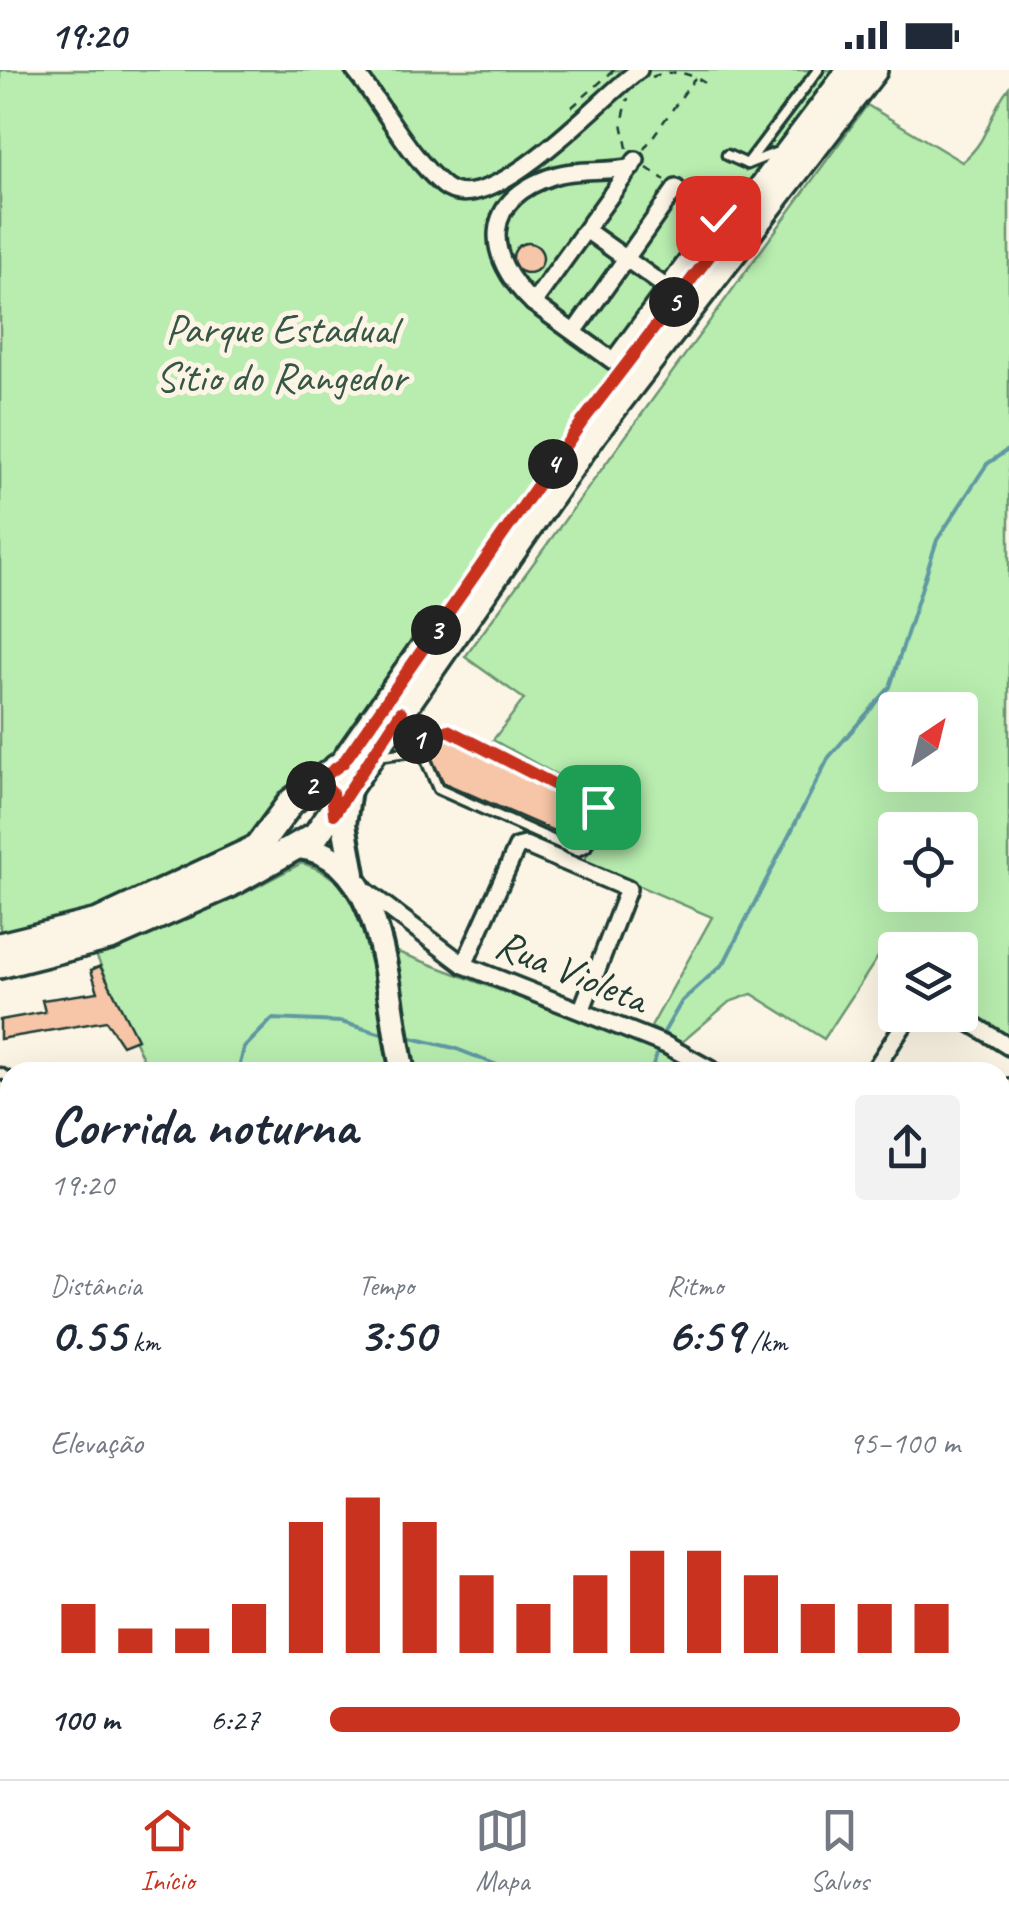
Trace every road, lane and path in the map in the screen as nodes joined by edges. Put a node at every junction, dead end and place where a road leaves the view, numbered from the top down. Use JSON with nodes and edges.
{"nodes":[{"id":1,"x":354,"y":70,"type":"edge"},
{"id":2,"x":614,"y":70,"type":"edge"},
{"id":3,"x":818,"y":70,"type":"edge"},
{"id":4,"x":851,"y":70,"type":"edge"},
{"id":5,"x":874,"y":70,"type":"edge"},
{"id":6,"x":640,"y":76,"type":"edge"},
{"id":7,"x":696,"y":77,"type":"junction"},
{"id":8,"x":704,"y":83,"type":"dead end"},
{"id":9,"x":630,"y":93,"type":"dead end"},
{"id":10,"x":565,"y":114,"type":"dead end"},
{"id":11,"x":794,"y":145,"type":"junction"},
{"id":12,"x":726,"y":155,"type":"dead end"},
{"id":13,"x":634,"y":163,"type":"junction"},
{"id":14,"x":748,"y":164,"type":"junction"},
{"id":15,"x":676,"y":188,"type":"junction"},
{"id":16,"x":718,"y":218,"type":"joint"},
{"id":17,"x":586,"y":230,"type":"junction"},
{"id":18,"x":626,"y":259,"type":"junction"},
{"id":19,"x":667,"y":288,"type":"junction"},
{"id":20,"x":533,"y":303,"type":"junction"},
{"id":21,"x":574,"y":332,"type":"junction"},
{"id":22,"x":401,"y":712,"type":"junction"},
{"id":23,"x":368,"y":758,"type":"junction"},
{"id":24,"x":311,"y":786,"type":"junction"},
{"id":25,"x":350,"y":786,"type":"junction"},
{"id":26,"x":334,"y":814,"type":"junction"},
{"id":27,"x":299,"y":847,"type":"junction"},
{"id":28,"x":358,"y":881,"type":"junction"},
{"id":29,"x":410,"y":922,"type":"junction"},
{"id":30,"x":376,"y":934,"type":"junction"},
{"id":31,"x":0,"y":946,"type":"edge"},
{"id":32,"x":0,"y":964,"type":"edge"},
{"id":33,"x":464,"y":965,"type":"junction"},
{"id":34,"x":582,"y":1010,"type":"junction"},
{"id":35,"x":978,"y":1028,"type":"edge"},
{"id":36,"x":899,"y":1032,"type":"edge"},
{"id":37,"x":1009,"y":1047,"type":"edge"},
{"id":38,"x":401,"y":1062,"type":"edge"},
{"id":39,"x":697,"y":1062,"type":"edge"},
{"id":40,"x":880,"y":1062,"type":"edge"}],
"edges":[{"from":1,"to":6,"type":"street"},
{"from":2,"to":10,"type":"path"},
{"from":3,"to":14,"type":"lane"},
{"from":4,"to":11,"type":"main road"},
{"from":5,"to":22,"type":"main road"},
{"from":6,"to":7,"type":"path"},
{"from":7,"to":8,"type":"path"},
{"from":7,"to":13,"type":"path"},
{"from":9,"to":13,"type":"path"},
{"from":11,"to":14,"type":"lane"},
{"from":11,"to":24,"type":"main road"},
{"from":12,"to":14,"type":"lane"},
{"from":13,"to":15,"type":"path"},
{"from":13,"to":17,"type":"street"},
{"from":13,"to":20,"type":"street"},
{"from":15,"to":16,"type":"path"},
{"from":15,"to":18,"type":"street"},
{"from":16,"to":19,"type":"street"},
{"from":17,"to":18,"type":"street"},
{"from":17,"to":20,"type":"street"},
{"from":18,"to":19,"type":"street"},
{"from":18,"to":21,"type":"street"},
{"from":19,"to":21,"type":"street"},
{"from":20,"to":21,"type":"street"},
{"from":22,"to":23,"type":"main road"},
{"from":22,"to":23,"type":"lane"},
{"from":23,"to":25,"type":"main road"},
{"from":24,"to":26,"type":"main road"},
{"from":24,"to":31,"type":"main road"},
{"from":25,"to":26,"type":"main road"},
{"from":25,"to":28,"type":"main road"},
{"from":26,"to":27,"type":"main road"},
{"from":27,"to":28,"type":"main road"},
{"from":27,"to":32,"type":"main road"},
{"from":28,"to":29,"type":"street","name":"Rua Violeta"},
{"from":28,"to":30,"type":"main road"},
{"from":29,"to":30,"type":"street"},
{"from":29,"to":33,"type":"street","name":"Rua Violeta"},
{"from":30,"to":38,"type":"main road"},
{"from":33,"to":34,"type":"street","name":"Rua Violeta"},
{"from":33,"to":34,"type":"street"},
{"from":34,"to":39,"type":"street","name":"Rua Violeta"},
{"from":35,"to":37,"type":"street"},
{"from":36,"to":40,"type":"street"}]}
